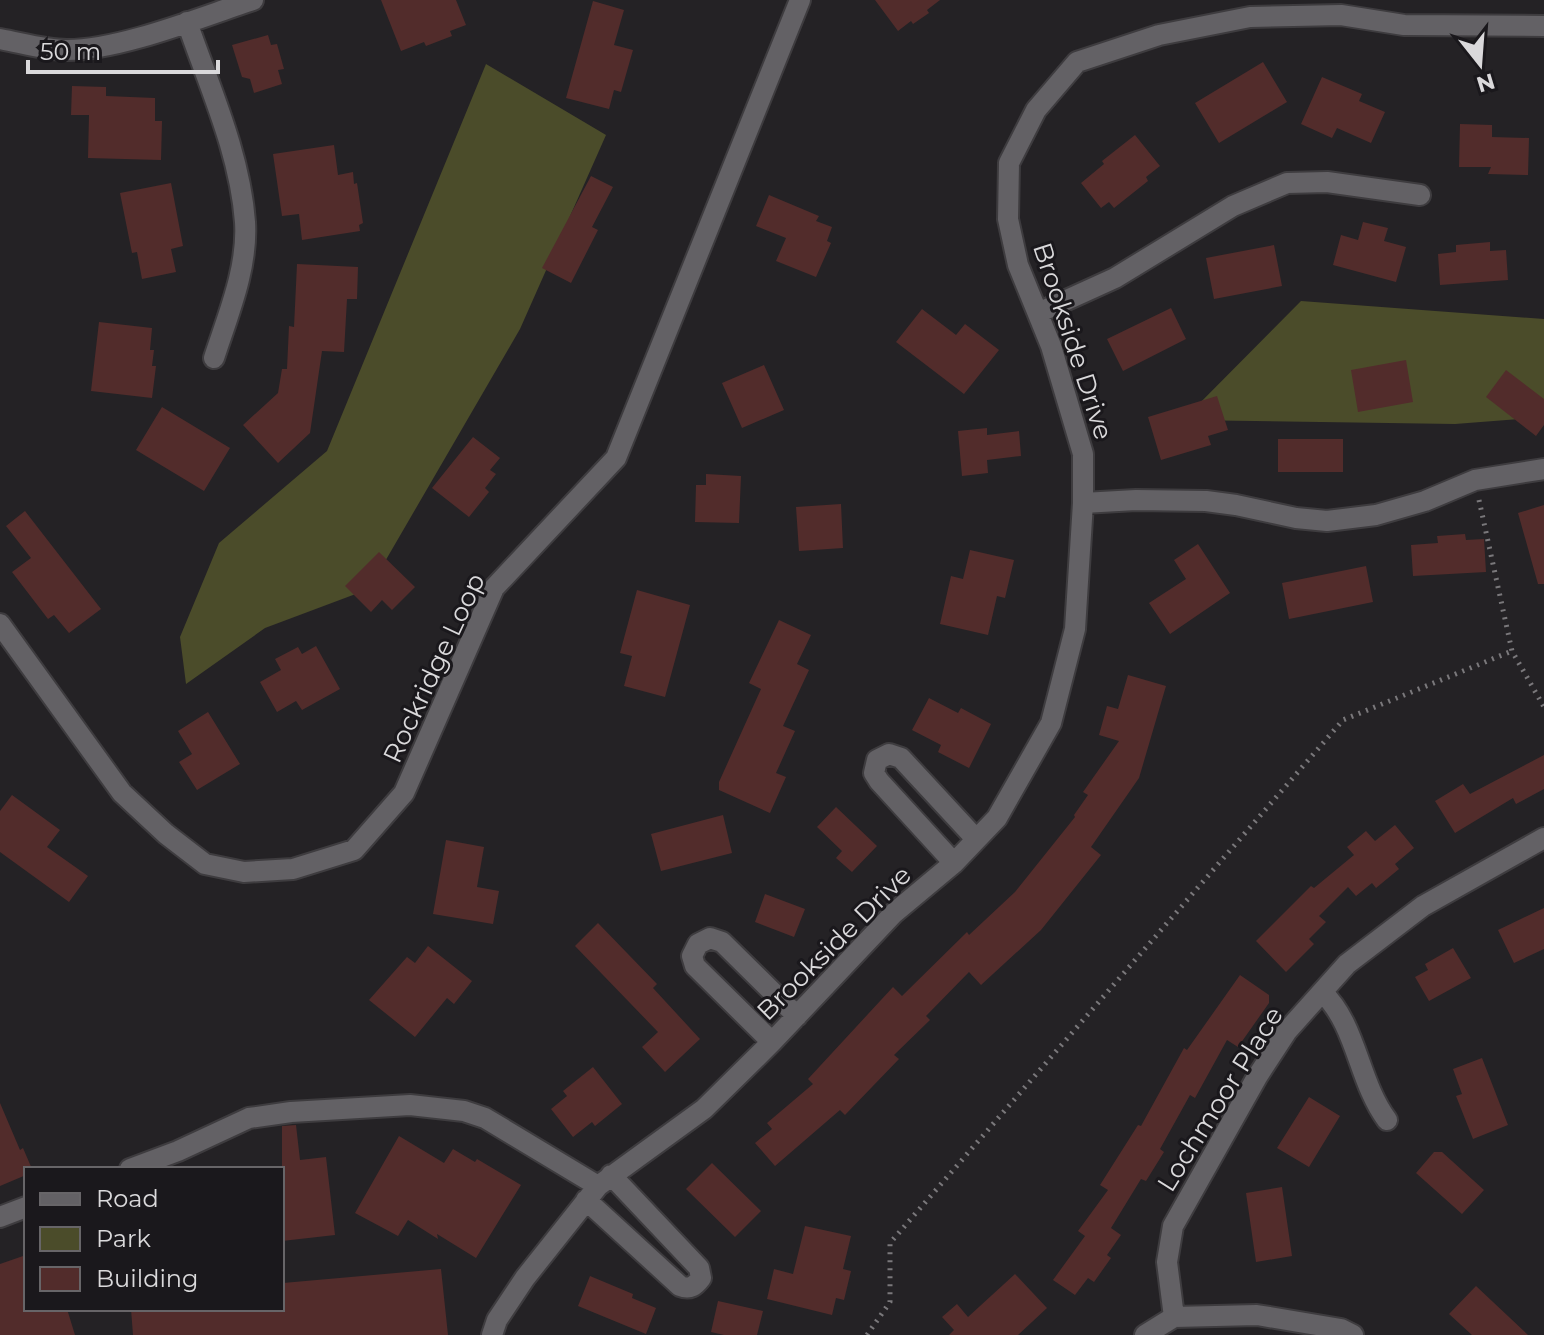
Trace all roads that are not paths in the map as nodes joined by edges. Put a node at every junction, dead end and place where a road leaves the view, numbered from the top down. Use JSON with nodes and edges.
{"nodes":[{"id":1,"x":253,"y":0,"type":"edge"},
{"id":2,"x":800,"y":0,"type":"edge"},
{"id":3,"x":1241,"y":9,"type":"edge"},
{"id":4,"x":187,"y":22,"type":"junction"},
{"id":5,"x":1544,"y":26,"type":"edge"},
{"id":6,"x":0,"y":39,"type":"edge"},
{"id":7,"x":1420,"y":195,"type":"dead end"},
{"id":8,"x":1038,"y":313,"type":"junction"},
{"id":9,"x":214,"y":358,"type":"dead end"},
{"id":10,"x":1544,"y":469,"type":"edge"},
{"id":11,"x":1083,"y":503,"type":"junction"},
{"id":12,"x":0,"y":624,"type":"edge"},
{"id":13,"x":1544,"y":838,"type":"edge"},
{"id":14,"x":976,"y":839,"type":"junction"},
{"id":15,"x":954,"y":863,"type":"junction"},
{"id":16,"x":1322,"y":992,"type":"junction"},
{"id":17,"x":797,"y":1016,"type":"junction"},
{"id":18,"x":772,"y":1042,"type":"junction"},
{"id":19,"x":1387,"y":1120,"type":"dead end"},
{"id":20,"x":135,"y":1167,"type":"edge"},
{"id":21,"x":598,"y":1187,"type":"junction"},
{"id":22,"x":24,"y":1208,"type":"edge"},
{"id":23,"x":0,"y":1217,"type":"edge"},
{"id":24,"x":1174,"y":1317,"type":"junction"},
{"id":25,"x":492,"y":1335,"type":"edge"},
{"id":26,"x":1145,"y":1335,"type":"edge"},
{"id":27,"x":1353,"y":1335,"type":"edge"}],
"edges":[{"from":1,"to":4,"type":"street"},
{"from":2,"to":12,"type":"street","name":"Rockridge Loop"},
{"from":3,"to":5,"type":"street","name":"Brookside Drive"},
{"from":3,"to":8,"type":"street","name":"Brookside Drive"},
{"from":4,"to":6,"type":"street"},
{"from":4,"to":9,"type":"street"},
{"from":7,"to":8,"type":"street"},
{"from":8,"to":11,"type":"street","name":"Brookside Drive"},
{"from":10,"to":11,"type":"street"},
{"from":11,"to":14,"type":"street","name":"Brookside Drive"},
{"from":13,"to":16,"type":"street","name":"Lochmoor Place"},
{"from":14,"to":15,"type":"street","name":"Brookside Drive"},
{"from":14,"to":15,"type":"street"},
{"from":15,"to":17,"type":"street","name":"Brookside Drive"},
{"from":16,"to":19,"type":"street"},
{"from":16,"to":24,"type":"street","name":"Lochmoor Place"},
{"from":17,"to":18,"type":"street","name":"Brookside Drive"},
{"from":17,"to":18,"type":"street"},
{"from":18,"to":21,"type":"street","name":"Brookside Drive"},
{"from":20,"to":21,"type":"street"},
{"from":21,"to":21,"type":"street"},
{"from":21,"to":25,"type":"street","name":"Brookside Drive"},
{"from":22,"to":23,"type":"street"},
{"from":24,"to":26,"type":"street"},
{"from":24,"to":27,"type":"street"}]}
